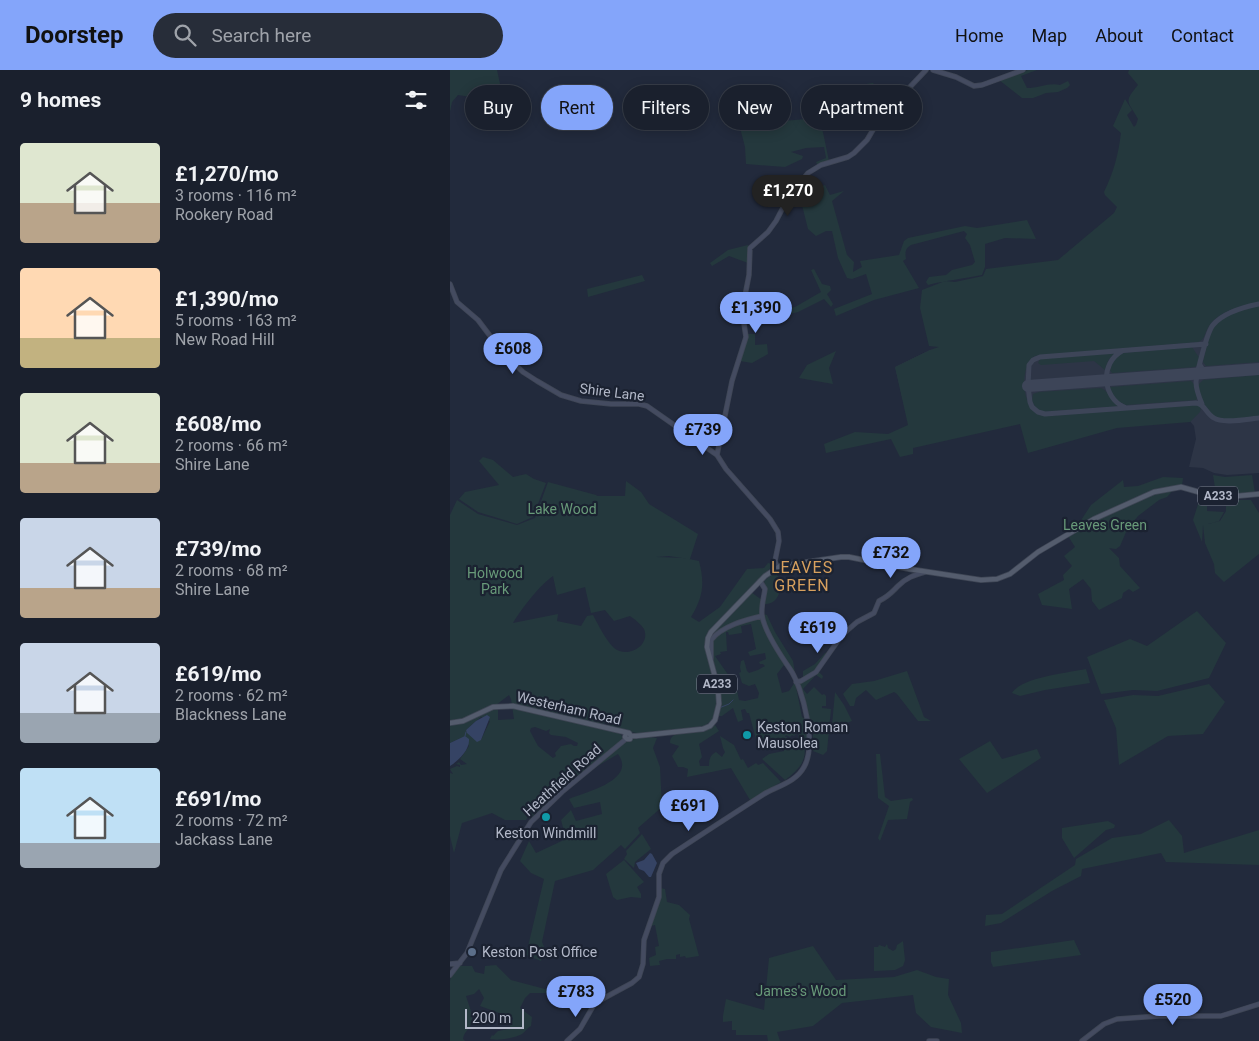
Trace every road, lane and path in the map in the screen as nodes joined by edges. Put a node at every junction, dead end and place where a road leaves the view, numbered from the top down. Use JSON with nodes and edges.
{"nodes":[{"id":1,"x":926,"y":70,"type":"edge"},
{"id":2,"x":933,"y":70,"type":"edge"},
{"id":3,"x":1023,"y":70,"type":"edge"},
{"id":4,"x":450,"y":284,"type":"edge"},
{"id":5,"x":717,"y":455,"type":"junction"},
{"id":6,"x":1259,"y":494,"type":"edge"},
{"id":7,"x":778,"y":567,"type":"junction"},
{"id":8,"x":925,"y":571,"type":"junction"},
{"id":9,"x":760,"y":581,"type":"junction"},
{"id":10,"x":762,"y":616,"type":"junction"},
{"id":11,"x":711,"y":662,"type":"junction"},
{"id":12,"x":796,"y":682,"type":"junction"},
{"id":13,"x":450,"y":723,"type":"edge"},
{"id":14,"x":628,"y":736,"type":"junction"},
{"id":15,"x":460,"y":963,"type":"junction"},
{"id":16,"x":451,"y":964,"type":"edge"},
{"id":17,"x":456,"y":968,"type":"junction"},
{"id":18,"x":450,"y":975,"type":"edge"},
{"id":19,"x":1259,"y":1004,"type":"edge"},
{"id":20,"x":567,"y":1041,"type":"edge"},
{"id":21,"x":929,"y":1041,"type":"edge"},
{"id":22,"x":937,"y":1041,"type":"edge"},
{"id":23,"x":1082,"y":1041,"type":"edge"}],
"edges":[{"from":1,"to":5,"type":"street"},
{"from":2,"to":3,"type":"street"},
{"from":4,"to":5,"type":"street","name":"Shire Lane"},
{"from":5,"to":7,"type":"street","name":"Shire Lane"},
{"from":6,"to":8,"type":"main road","number":"A233"},
{"from":7,"to":8,"type":"main road","number":"A233"},
{"from":7,"to":9,"type":"main road","name":"Westerham Road","number":"A233"},
{"from":8,"to":12,"type":"street"},
{"from":9,"to":10,"type":"street"},
{"from":9,"to":11,"type":"main road","name":"Westerham Road","number":"A233"},
{"from":10,"to":11,"type":"street"},
{"from":10,"to":12,"type":"street"},
{"from":11,"to":14,"type":"main road","name":"Westerham Road","number":"A233"},
{"from":12,"to":20,"type":"street"},
{"from":13,"to":14,"type":"main road","name":"Westerham Road","number":"A233"},
{"from":14,"to":15,"type":"street","name":"Heathfield Road"},
{"from":15,"to":16,"type":"street"},
{"from":15,"to":17,"type":"street","name":"Heathfield Road"},
{"from":16,"to":17,"type":"street"},
{"from":17,"to":18,"type":"street","name":"Heathfield Road"},
{"from":19,"to":23,"type":"street"},
{"from":21,"to":22,"type":"street"}]}
